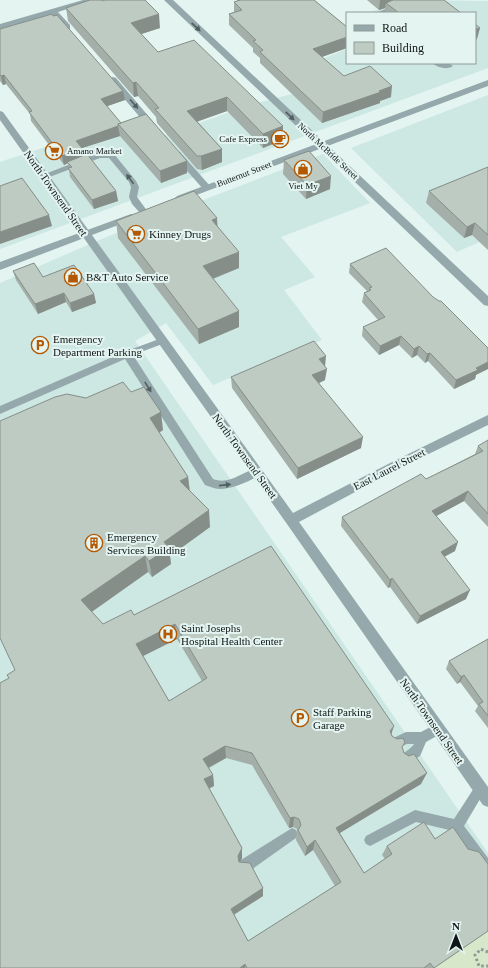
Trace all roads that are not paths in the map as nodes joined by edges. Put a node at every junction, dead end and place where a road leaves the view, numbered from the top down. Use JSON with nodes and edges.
{"nodes":[{"id":1,"x":91,"y":0,"type":"edge"},
{"id":2,"x":168,"y":0,"type":"edge"},
{"id":3,"x":404,"y":4,"type":"edge"},
{"id":4,"x":54,"y":11,"type":"junction"},
{"id":5,"x":382,"y":12,"type":"edge"},
{"id":6,"x":0,"y":28,"type":"edge"},
{"id":7,"x":74,"y":35,"type":"edge"},
{"id":8,"x":438,"y":64,"type":"edge"},
{"id":9,"x":450,"y":66,"type":"dead end"},
{"id":10,"x":104,"y":70,"type":"edge"},
{"id":11,"x":488,"y":83,"type":"edge"},
{"id":12,"x":0,"y":114,"type":"edge"},
{"id":13,"x":161,"y":135,"type":"edge"},
{"id":14,"x":321,"y":145,"type":"junction"},
{"id":15,"x":171,"y":147,"type":"edge"},
{"id":16,"x":44,"y":176,"type":"junction"},
{"id":17,"x":206,"y":188,"type":"junction"},
{"id":18,"x":172,"y":201,"type":"edge"},
{"id":19,"x":148,"y":210,"type":"joint"},
{"id":20,"x":85,"y":234,"type":"junction"},
{"id":21,"x":0,"y":266,"type":"edge"},
{"id":22,"x":488,"y":302,"type":"edge"},
{"id":23,"x":162,"y":341,"type":"junction"},
{"id":24,"x":127,"y":354,"type":"junction"},
{"id":25,"x":0,"y":410,"type":"edge"},
{"id":26,"x":488,"y":420,"type":"edge"},
{"id":27,"x":256,"y":472,"type":"junction"},
{"id":28,"x":291,"y":520,"type":"junction"},
{"id":29,"x":438,"y":729,"type":"junction"},
{"id":30,"x":422,"y":738,"type":"junction"},
{"id":31,"x":393,"y":744,"type":"edge"},
{"id":32,"x":404,"y":760,"type":"edge"},
{"id":33,"x":480,"y":789,"type":"junction"},
{"id":34,"x":488,"y":800,"type":"edge"},
{"id":35,"x":457,"y":826,"type":"junction"},
{"id":36,"x":292,"y":834,"type":"edge"},
{"id":37,"x":370,"y":840,"type":"dead end"},
{"id":38,"x":246,"y":865,"type":"edge"},
{"id":39,"x":488,"y":869,"type":"edge"}],
"edges":[{"from":1,"to":4,"type":"street"},
{"from":2,"to":14,"type":"street","name":"North McBride Street","one_way":true},
{"from":3,"to":5,"type":"lane"},
{"from":4,"to":6,"type":"street"},
{"from":4,"to":7,"type":"street"},
{"from":8,"to":9,"type":"lane"},
{"from":10,"to":13,"type":"street","one_way":true},
{"from":11,"to":14,"type":"street","name":"Butternut Street"},
{"from":12,"to":16,"type":"street","name":"North Townsend Street"},
{"from":14,"to":17,"type":"street","name":"Butternut Street"},
{"from":14,"to":22,"type":"street","name":"North McBride Street"},
{"from":15,"to":17,"type":"street"},
{"from":19,"to":16,"type":"lane","one_way":true},
{"from":16,"to":20,"type":"street","name":"North Townsend Street"},
{"from":17,"to":18,"type":"street","name":"Butternut Street"},
{"from":19,"to":20,"type":"street"},
{"from":20,"to":21,"type":"street"},
{"from":20,"to":23,"type":"street","name":"North Townsend Street"},
{"from":23,"to":24,"type":"lane"},
{"from":23,"to":27,"type":"street","name":"North Townsend Street"},
{"from":24,"to":25,"type":"lane"},
{"from":24,"to":27,"type":"lane","one_way":true},
{"from":26,"to":28,"type":"street","name":"East Laurel Street"},
{"from":27,"to":28,"type":"street","name":"North Townsend Street"},
{"from":28,"to":29,"type":"street","name":"North Townsend Street"},
{"from":29,"to":30,"type":"lane"},
{"from":29,"to":33,"type":"street","name":"North Townsend Street"},
{"from":30,"to":31,"type":"lane"},
{"from":30,"to":32,"type":"lane"},
{"from":33,"to":34,"type":"street","name":"North Townsend Street"},
{"from":33,"to":35,"type":"lane"},
{"from":35,"to":37,"type":"lane"},
{"from":35,"to":39,"type":"lane"},
{"from":36,"to":38,"type":"lane"}]}
